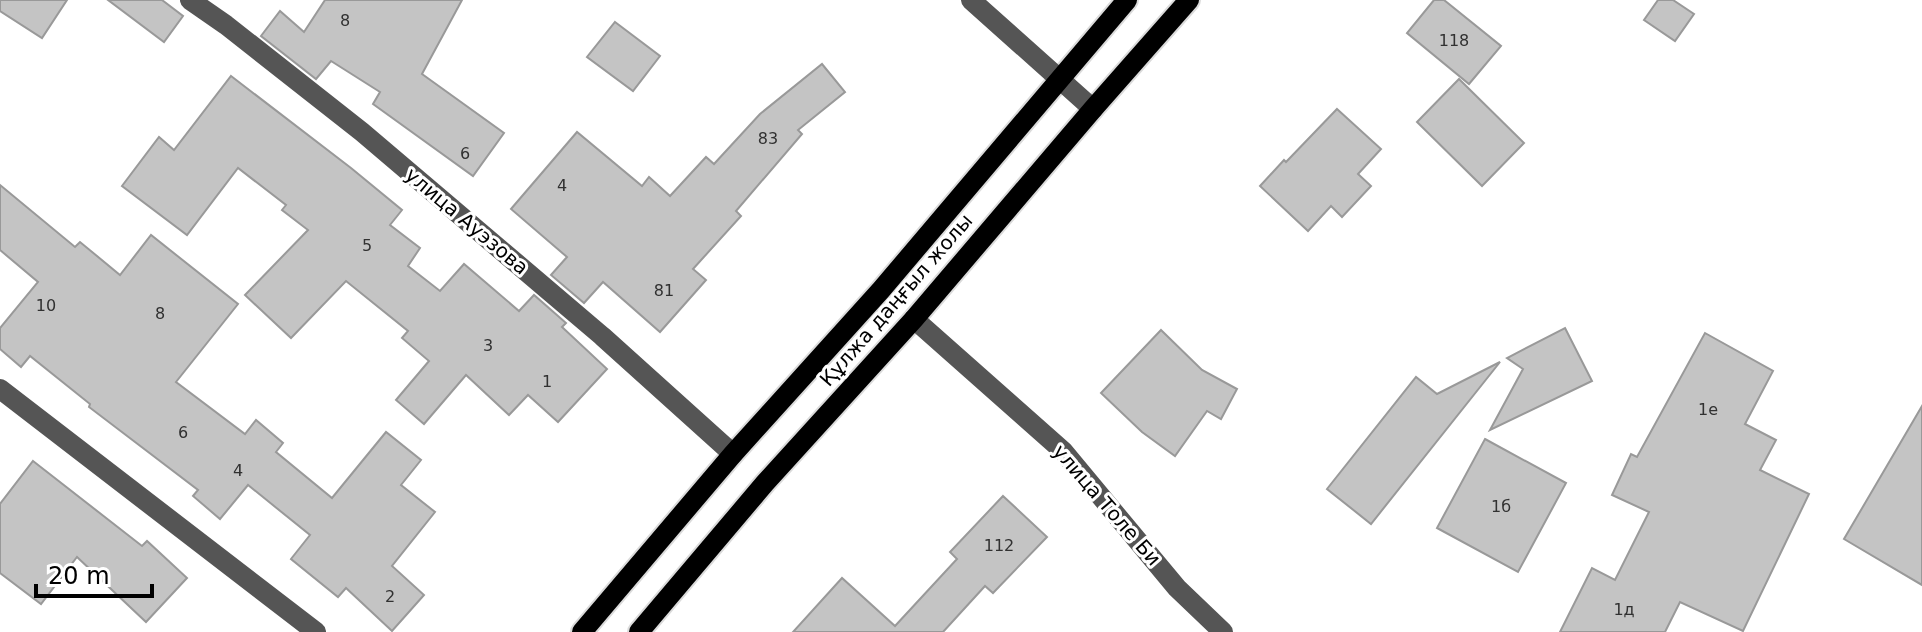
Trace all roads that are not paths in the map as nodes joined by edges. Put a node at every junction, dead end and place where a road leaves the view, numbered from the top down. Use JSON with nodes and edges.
{"nodes":[{"id":1,"x":190,"y":0,"type":"edge"},
{"id":2,"x":971,"y":0,"type":"edge"},
{"id":3,"x":1127,"y":0,"type":"edge"},
{"id":4,"x":1189,"y":0,"type":"edge"},
{"id":5,"x":1060,"y":80,"type":"junction"},
{"id":6,"x":1093,"y":109,"type":"junction"},
{"id":7,"x":914,"y":319,"type":"junction"},
{"id":8,"x":0,"y":389,"type":"edge"},
{"id":9,"x":733,"y":454,"type":"junction"},
{"id":10,"x":316,"y":632,"type":"edge"},
{"id":11,"x":582,"y":632,"type":"edge"},
{"id":12,"x":639,"y":632,"type":"edge"},
{"id":13,"x":1223,"y":632,"type":"edge"}],
"edges":[{"from":1,"to":9,"type":"street","name":"улица Ауэзова"},
{"from":2,"to":5,"type":"street"},
{"from":3,"to":5,"type":"main road","name":"Құлжа даңғыл жолы"},
{"from":4,"to":6,"type":"main road","name":"Құлжа даңғыл жолы"},
{"from":5,"to":6,"type":"street"},
{"from":5,"to":9,"type":"main road","name":"Құлжа даңғыл жолы"},
{"from":6,"to":7,"type":"main road","name":"Құлжа даңғыл жолы"},
{"from":7,"to":12,"type":"main road","name":"Құлжа даңғыл жолы"},
{"from":7,"to":13,"type":"street","name":"улица Толе Би"},
{"from":8,"to":10,"type":"street"},
{"from":9,"to":11,"type":"main road","name":"Құлжа даңғыл жолы"}]}
